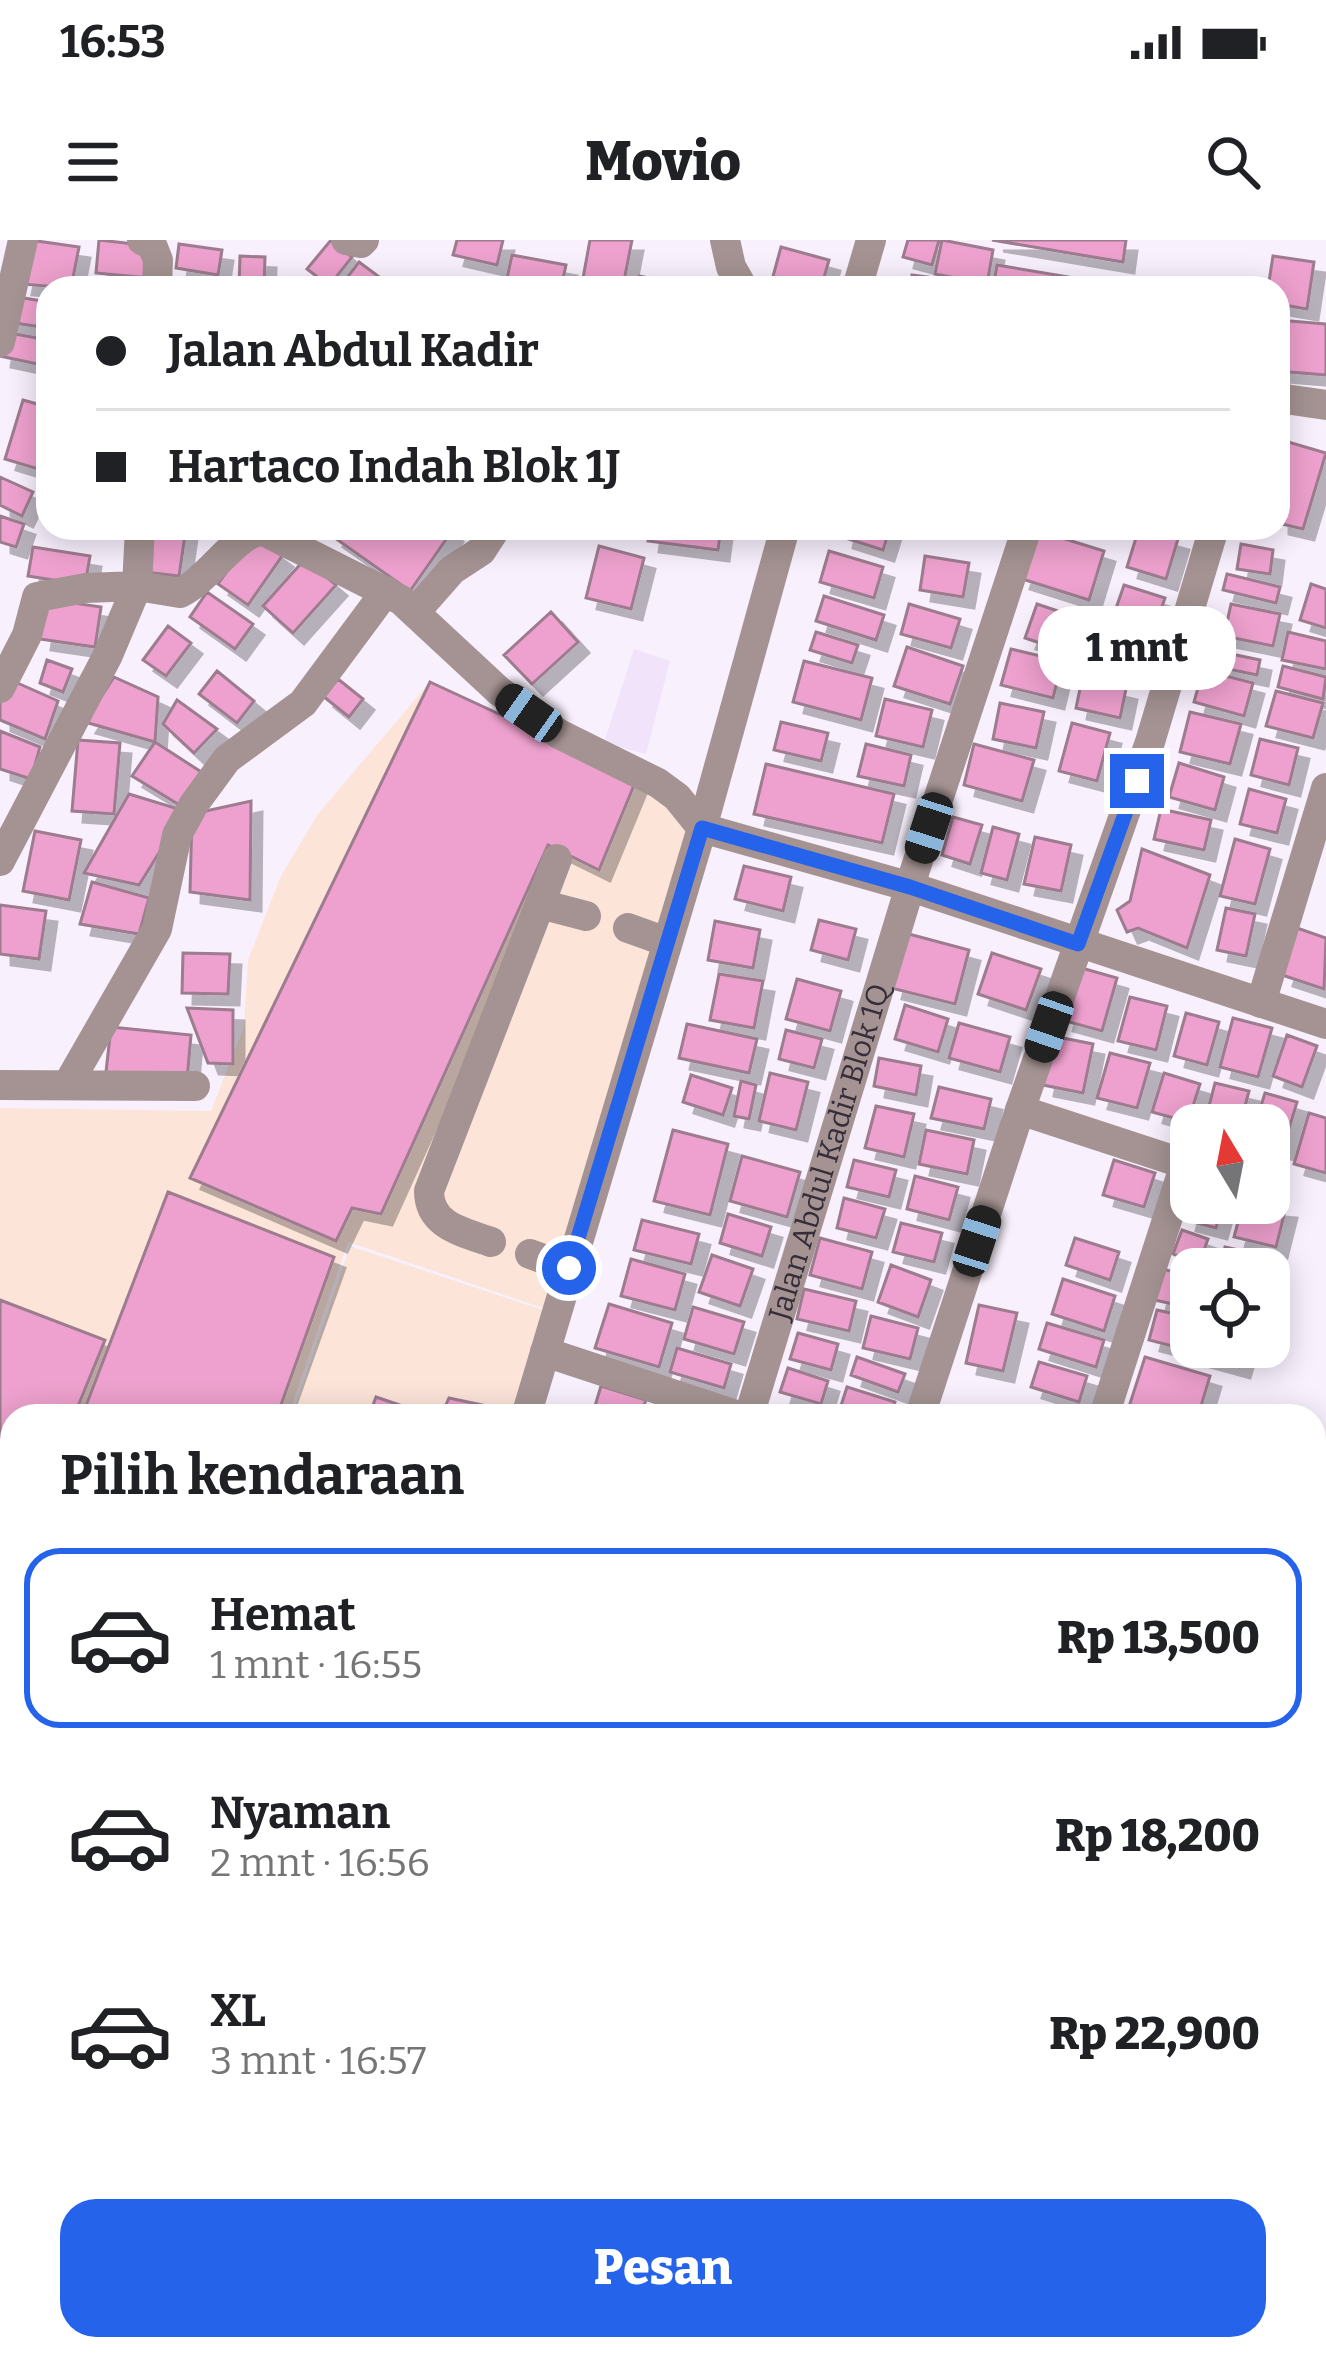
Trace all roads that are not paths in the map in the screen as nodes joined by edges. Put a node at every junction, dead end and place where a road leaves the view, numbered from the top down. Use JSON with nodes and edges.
{"nodes":[{"id":1,"x":23,"y":240,"type":"edge"},
{"id":2,"x":142,"y":240,"type":"edge"},
{"id":3,"x":346,"y":240,"type":"edge"},
{"id":4,"x":364,"y":240,"type":"edge"},
{"id":5,"x":724,"y":240,"type":"edge"},
{"id":6,"x":871,"y":240,"type":"edge"},
{"id":7,"x":157,"y":276,"type":"edge"},
{"id":8,"x":736,"y":276,"type":"edge"},
{"id":9,"x":860,"y":276,"type":"edge"},
{"id":10,"x":0,"y":342,"type":"edge"},
{"id":11,"x":1290,"y":400,"type":"edge"},
{"id":12,"x":1326,"y":405,"type":"edge"},
{"id":13,"x":139,"y":540,"type":"edge"},
{"id":14,"x":244,"y":540,"type":"edge"},
{"id":15,"x":286,"y":540,"type":"edge"},
{"id":16,"x":488,"y":540,"type":"edge"},
{"id":17,"x":782,"y":540,"type":"edge"},
{"id":18,"x":1023,"y":540,"type":"edge"},
{"id":19,"x":1210,"y":540,"type":"edge"},
{"id":20,"x":137,"y":586,"type":"junction"},
{"id":21,"x":386,"y":591,"type":"junction"},
{"id":22,"x":415,"y":612,"type":"junction"},
{"id":23,"x":0,"y":688,"type":"edge"},
{"id":24,"x":1326,"y":788,"type":"edge"},
{"id":25,"x":702,"y":828,"type":"junction"},
{"id":26,"x":2,"y":849,"type":"edge"},
{"id":27,"x":557,"y":859,"type":"dead end"},
{"id":28,"x":910,"y":887,"type":"junction"},
{"id":29,"x":540,"y":904,"type":"junction"},
{"id":30,"x":586,"y":916,"type":"dead end"},
{"id":31,"x":628,"y":928,"type":"dead end"},
{"id":32,"x":667,"y":942,"type":"junction"},
{"id":33,"x":1078,"y":944,"type":"junction"},
{"id":34,"x":1262,"y":1003,"type":"junction"},
{"id":35,"x":1326,"y":1024,"type":"edge"},
{"id":36,"x":68,"y":1084,"type":"junction"},
{"id":37,"x":0,"y":1085,"type":"edge"},
{"id":38,"x":194,"y":1086,"type":"dead end"},
{"id":39,"x":1020,"y":1110,"type":"junction"},
{"id":40,"x":1170,"y":1159,"type":"edge"},
{"id":41,"x":1170,"y":1219,"type":"edge"},
{"id":42,"x":490,"y":1241,"type":"dead end"},
{"id":43,"x":530,"y":1254,"type":"dead end"},
{"id":44,"x":569,"y":1268,"type":"junction"},
{"id":45,"x":545,"y":1352,"type":"junction"},
{"id":46,"x":530,"y":1404,"type":"edge"},
{"id":47,"x":703,"y":1404,"type":"edge"},
{"id":48,"x":752,"y":1404,"type":"edge"},
{"id":49,"x":924,"y":1404,"type":"edge"},
{"id":50,"x":1108,"y":1404,"type":"edge"}],
"edges":[{"from":1,"to":10,"type":"street"},
{"from":2,"to":7,"type":"street"},
{"from":3,"to":4,"type":"street"},
{"from":5,"to":8,"type":"street"},
{"from":6,"to":9,"type":"street"},
{"from":11,"to":12,"type":"street"},
{"from":13,"to":20,"type":"street"},
{"from":14,"to":20,"type":"street"},
{"from":15,"to":21,"type":"street"},
{"from":16,"to":22,"type":"street"},
{"from":17,"to":25,"type":"street"},
{"from":18,"to":28,"type":"street","name":"Jalan Abdul Kadir Blok 1Q"},
{"from":19,"to":33,"type":"street"},
{"from":20,"to":23,"type":"street"},
{"from":20,"to":26,"type":"street"},
{"from":21,"to":22,"type":"street"},
{"from":21,"to":36,"type":"street"},
{"from":22,"to":25,"type":"street"},
{"from":24,"to":34,"type":"street"},
{"from":25,"to":28,"type":"street"},
{"from":25,"to":32,"type":"street"},
{"from":27,"to":29,"type":"street"},
{"from":28,"to":33,"type":"street"},
{"from":28,"to":48,"type":"street","name":"Jalan Abdul Kadir Blok 1Q"},
{"from":29,"to":30,"type":"street"},
{"from":29,"to":42,"type":"street"},
{"from":31,"to":32,"type":"street"},
{"from":32,"to":44,"type":"street"},
{"from":33,"to":34,"type":"street"},
{"from":33,"to":39,"type":"street"},
{"from":34,"to":35,"type":"street"},
{"from":36,"to":37,"type":"street"},
{"from":36,"to":38,"type":"street"},
{"from":39,"to":40,"type":"street"},
{"from":39,"to":49,"type":"street"},
{"from":41,"to":50,"type":"street"},
{"from":43,"to":44,"type":"street"},
{"from":44,"to":45,"type":"street"},
{"from":45,"to":46,"type":"street"},
{"from":45,"to":47,"type":"street"}]}
